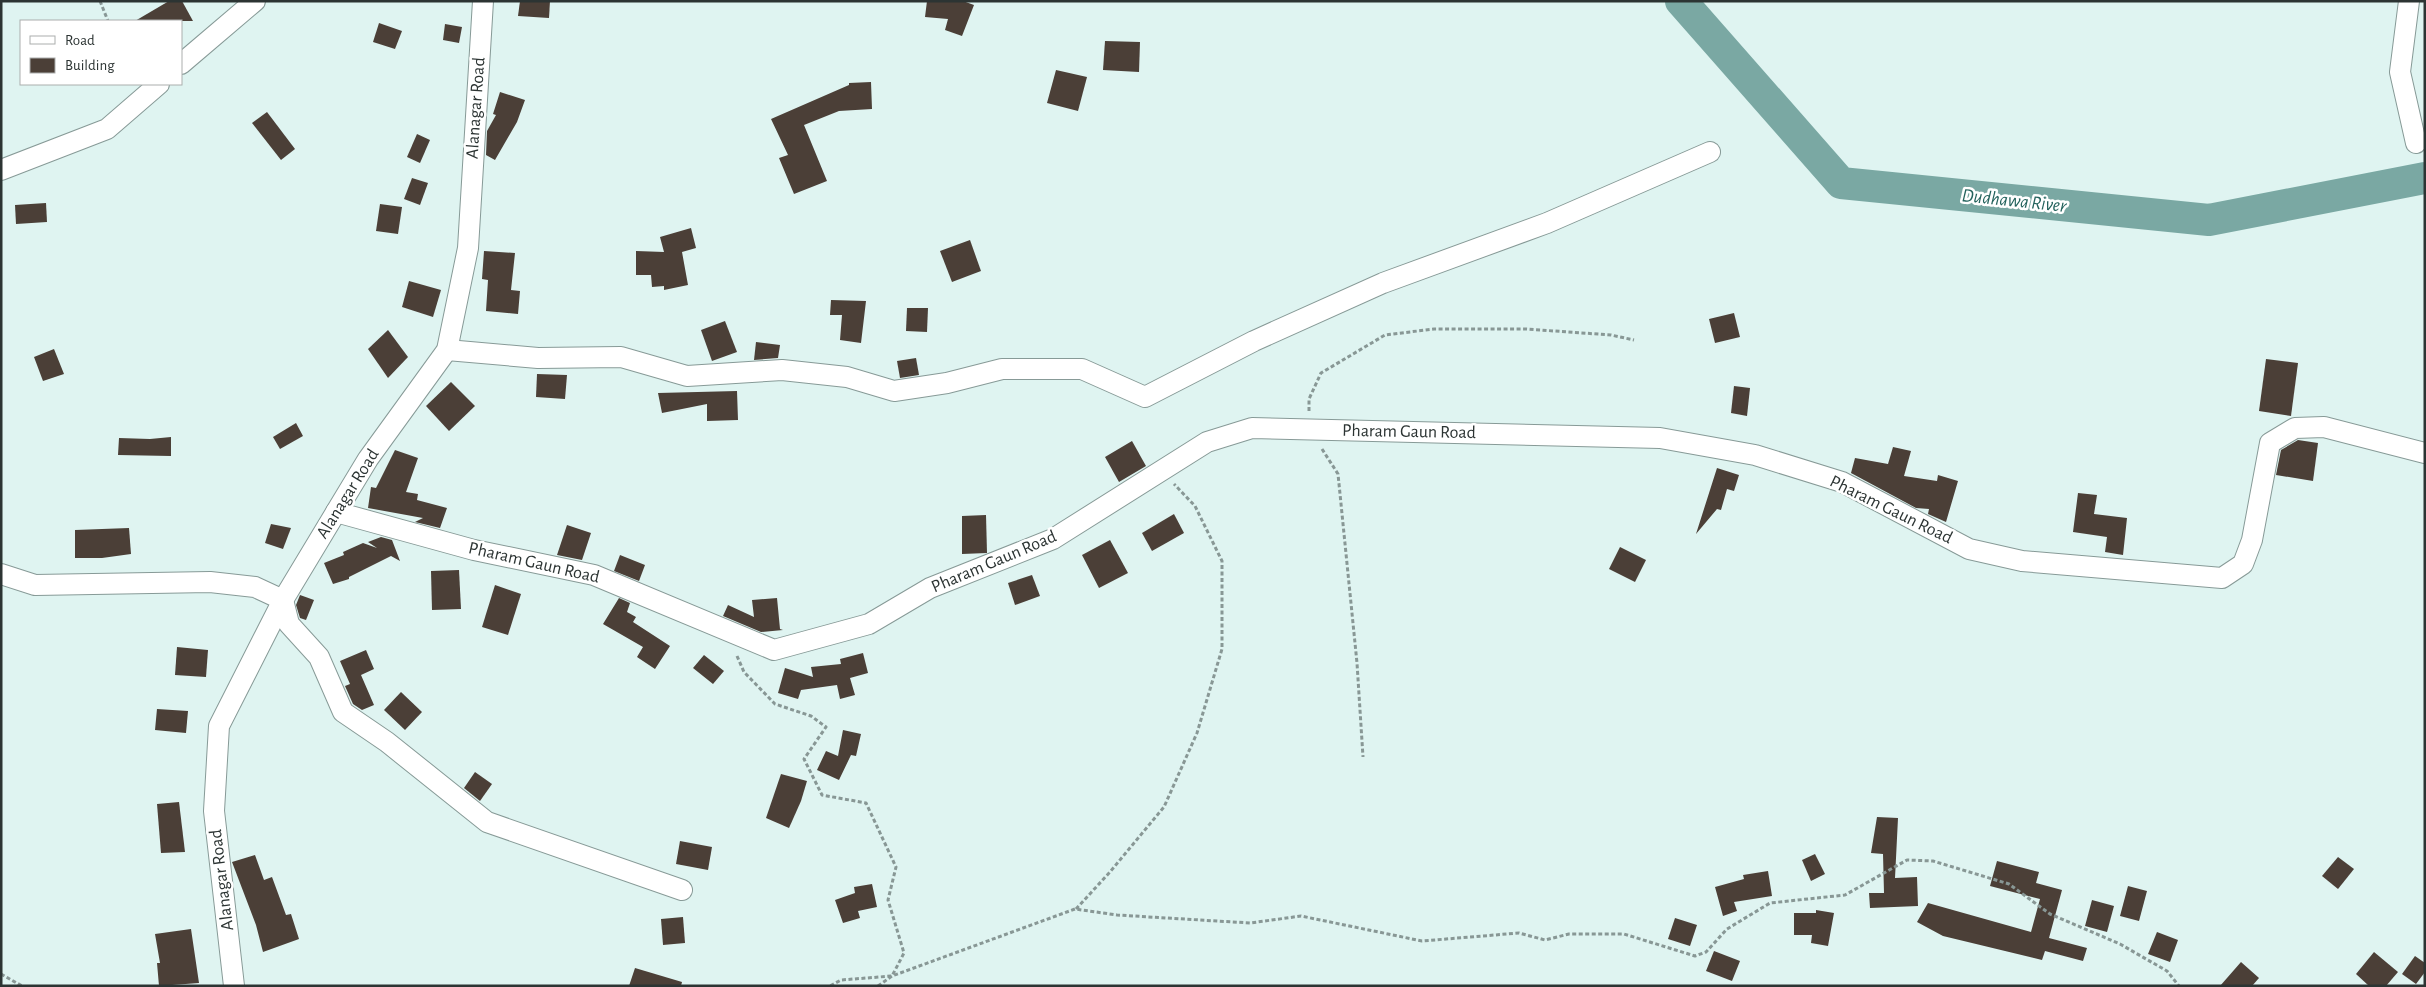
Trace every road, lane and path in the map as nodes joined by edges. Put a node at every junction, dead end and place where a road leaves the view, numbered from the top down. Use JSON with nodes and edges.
{"nodes":[{"id":1,"x":100,"y":1,"type":"edge"},
{"id":2,"x":255,"y":1,"type":"edge"},
{"id":3,"x":483,"y":1,"type":"edge"},
{"id":4,"x":2409,"y":1,"type":"edge"},
{"id":5,"x":108,"y":20,"type":"edge"},
{"id":6,"x":182,"y":63,"type":"edge"},
{"id":7,"x":158,"y":85,"type":"edge"},
{"id":8,"x":2416,"y":143,"type":"dead end"},
{"id":9,"x":1710,"y":152,"type":"dead end"},
{"id":10,"x":1,"y":170,"type":"edge"},
{"id":11,"x":1634,"y":340,"type":"dead end"},
{"id":12,"x":447,"y":350,"type":"junction"},
{"id":13,"x":1310,"y":430,"type":"junction"},
{"id":14,"x":2425,"y":453,"type":"edge"},
{"id":15,"x":1162,"y":470,"type":"junction"},
{"id":16,"x":336,"y":512,"type":"junction"},
{"id":17,"x":1,"y":574,"type":"edge"},
{"id":18,"x":283,"y":600,"type":"junction"},
{"id":19,"x":725,"y":630,"type":"junction"},
{"id":20,"x":1363,"y":757,"type":"dead end"},
{"id":21,"x":682,"y":890,"type":"dead end"},
{"id":22,"x":1075,"y":909,"type":"junction"},
{"id":23,"x":1,"y":974,"type":"edge"},
{"id":24,"x":892,"y":976,"type":"junction"},
{"id":25,"x":22,"y":986,"type":"edge"},
{"id":26,"x":234,"y":986,"type":"edge"},
{"id":27,"x":830,"y":986,"type":"edge"},
{"id":28,"x":878,"y":986,"type":"edge"},
{"id":29,"x":2179,"y":986,"type":"edge"}],
"edges":[{"from":1,"to":5,"type":"path"},
{"from":2,"to":6,"type":"street"},
{"from":3,"to":12,"type":"street","name":"Alanagar Road"},
{"from":4,"to":8,"type":"street"},
{"from":7,"to":10,"type":"street"},
{"from":9,"to":12,"type":"street"},
{"from":11,"to":13,"type":"path"},
{"from":12,"to":16,"type":"street","name":"Alanagar Road"},
{"from":13,"to":14,"type":"street","name":"Pharam Gaun Road"},
{"from":13,"to":15,"type":"street","name":"Pharam Gaun Road"},
{"from":13,"to":20,"type":"path"},
{"from":15,"to":19,"type":"street","name":"Pharam Gaun Road"},
{"from":15,"to":22,"type":"path"},
{"from":16,"to":18,"type":"street","name":"Alanagar Road"},
{"from":16,"to":19,"type":"street","name":"Pharam Gaun Road"},
{"from":17,"to":18,"type":"street"},
{"from":18,"to":21,"type":"street"},
{"from":18,"to":26,"type":"street","name":"Alanagar Road"},
{"from":19,"to":24,"type":"path"},
{"from":22,"to":24,"type":"path"},
{"from":22,"to":29,"type":"path"},
{"from":23,"to":25,"type":"path"},
{"from":24,"to":27,"type":"path"},
{"from":24,"to":28,"type":"path"}]}
